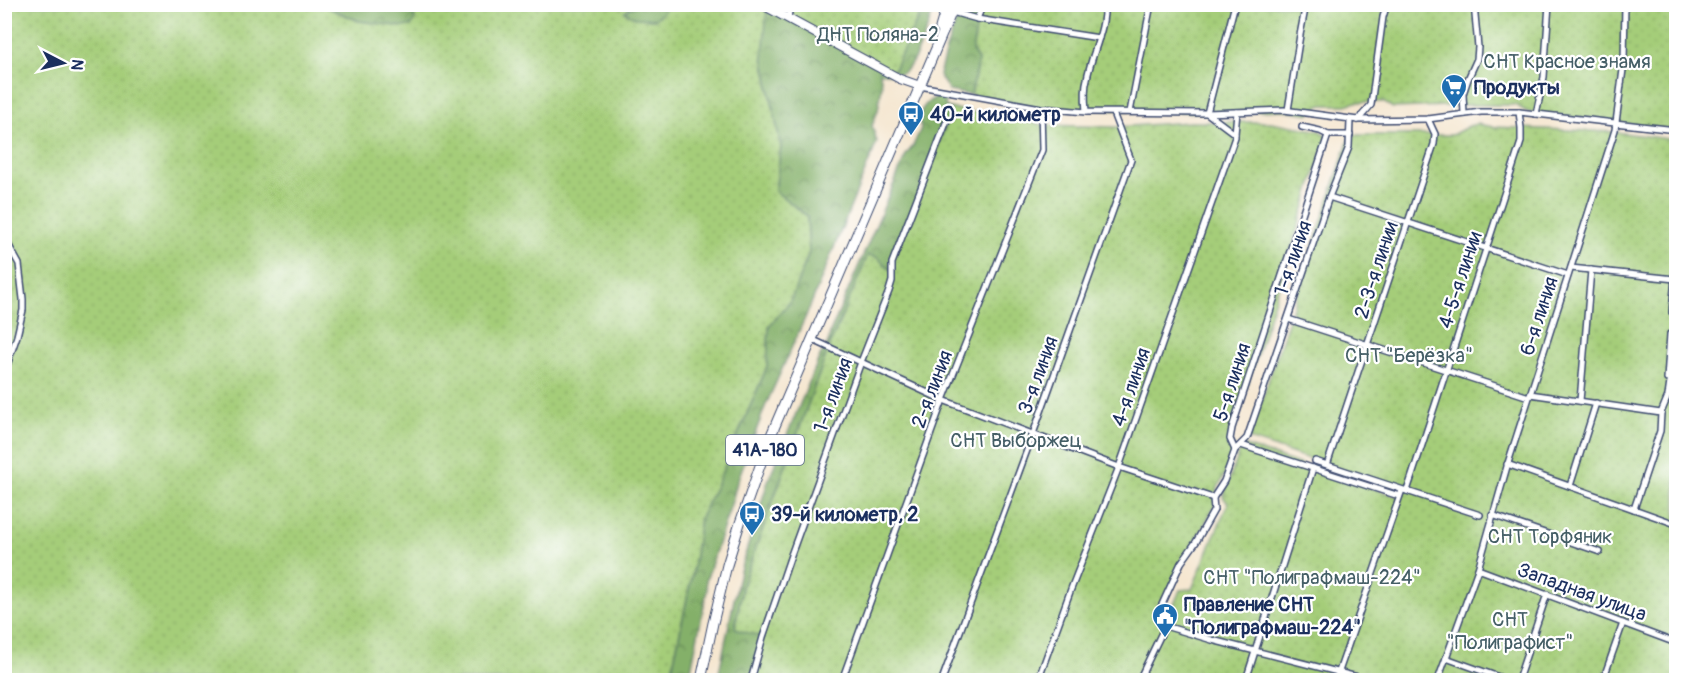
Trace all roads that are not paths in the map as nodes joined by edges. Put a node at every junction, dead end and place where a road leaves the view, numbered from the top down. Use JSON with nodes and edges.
{"nodes":[{"id":1,"x":761,"y":4,"type":"edge"},
{"id":2,"x":790,"y":4,"type":"edge"},
{"id":3,"x":983,"y":4,"type":"edge"},
{"id":4,"x":1104,"y":4,"type":"edge"},
{"id":5,"x":1151,"y":4,"type":"edge"},
{"id":6,"x":1235,"y":4,"type":"edge"},
{"id":7,"x":1306,"y":4,"type":"edge"},
{"id":8,"x":1387,"y":4,"type":"edge"},
{"id":9,"x":1474,"y":4,"type":"edge"},
{"id":10,"x":1549,"y":4,"type":"edge"},
{"id":11,"x":1625,"y":4,"type":"edge"},
{"id":12,"x":951,"y":7,"type":"edge"},
{"id":13,"x":788,"y":19,"type":"junction"},
{"id":14,"x":977,"y":19,"type":"junction"},
{"id":15,"x":1099,"y":38,"type":"junction"},
{"id":16,"x":920,"y":86,"type":"junction"},
{"id":17,"x":1041,"y":108,"type":"junction"},
{"id":18,"x":1288,"y":110,"type":"junction"},
{"id":19,"x":1086,"y":112,"type":"junction"},
{"id":20,"x":1113,"y":112,"type":"junction"},
{"id":21,"x":1130,"y":112,"type":"junction"},
{"id":22,"x":1237,"y":112,"type":"junction"},
{"id":23,"x":1519,"y":112,"type":"junction"},
{"id":24,"x":1207,"y":113,"type":"junction"},
{"id":25,"x":1464,"y":114,"type":"junction"},
{"id":26,"x":1536,"y":114,"type":"junction"},
{"id":27,"x":1428,"y":119,"type":"junction"},
{"id":28,"x":1350,"y":120,"type":"junction"},
{"id":29,"x":1358,"y":120,"type":"junction"},
{"id":30,"x":946,"y":123,"type":"dead end"},
{"id":31,"x":1616,"y":123,"type":"junction"},
{"id":32,"x":1302,"y":128,"type":"dead end"},
{"id":33,"x":1677,"y":130,"type":"edge"},
{"id":34,"x":1235,"y":134,"type":"junction"},
{"id":35,"x":1328,"y":135,"type":"junction"},
{"id":36,"x":1350,"y":135,"type":"junction"},
{"id":37,"x":1329,"y":197,"type":"junction"},
{"id":38,"x":1408,"y":223,"type":"junction"},
{"id":39,"x":4,"y":237,"type":"edge"},
{"id":40,"x":1486,"y":248,"type":"junction"},
{"id":41,"x":1677,"y":265,"type":"edge"},
{"id":42,"x":1571,"y":268,"type":"junction"},
{"id":43,"x":1591,"y":270,"type":"junction"},
{"id":44,"x":1568,"y":275,"type":"junction"},
{"id":45,"x":1675,"y":279,"type":"edge"},
{"id":46,"x":1672,"y":312,"type":"dead end"},
{"id":47,"x":1288,"y":319,"type":"junction"},
{"id":48,"x":1670,"y":334,"type":"dead end"},
{"id":49,"x":811,"y":339,"type":"junction"},
{"id":50,"x":1677,"y":341,"type":"edge"},
{"id":51,"x":1367,"y":345,"type":"junction"},
{"id":52,"x":1674,"y":354,"type":"edge"},
{"id":53,"x":861,"y":362,"type":"junction"},
{"id":54,"x":1447,"y":370,"type":"junction"},
{"id":55,"x":4,"y":374,"type":"edge"},
{"id":56,"x":1667,"y":379,"type":"dead end"},
{"id":57,"x":1529,"y":395,"type":"junction"},
{"id":58,"x":943,"y":400,"type":"junction"},
{"id":59,"x":1580,"y":401,"type":"junction"},
{"id":60,"x":1596,"y":403,"type":"junction"},
{"id":61,"x":1661,"y":413,"type":"junction"},
{"id":62,"x":1033,"y":434,"type":"junction"},
{"id":63,"x":1241,"y":445,"type":"junction"},
{"id":64,"x":1235,"y":450,"type":"junction"},
{"id":65,"x":1315,"y":461,"type":"dead end"},
{"id":66,"x":1507,"y":464,"type":"junction"},
{"id":67,"x":1327,"y":465,"type":"junction"},
{"id":68,"x":1119,"y":467,"type":"junction"},
{"id":69,"x":1313,"y":468,"type":"junction"},
{"id":70,"x":1570,"y":486,"type":"junction"},
{"id":71,"x":1404,"y":490,"type":"junction"},
{"id":72,"x":1400,"y":496,"type":"junction"},
{"id":73,"x":1213,"y":498,"type":"junction"},
{"id":74,"x":1634,"y":509,"type":"junction"},
{"id":75,"x":1479,"y":515,"type":"dead end"},
{"id":76,"x":1492,"y":517,"type":"junction"},
{"id":77,"x":1677,"y":524,"type":"edge"},
{"id":78,"x":1600,"y":552,"type":"dead end"},
{"id":79,"x":1478,"y":569,"type":"junction"},
{"id":80,"x":1547,"y":594,"type":"junction"},
{"id":81,"x":1623,"y":623,"type":"junction"},
{"id":82,"x":1165,"y":626,"type":"junction"},
{"id":83,"x":1677,"y":643,"type":"edge"},
{"id":84,"x":1255,"y":651,"type":"junction"},
{"id":85,"x":1446,"y":658,"type":"junction"},
{"id":86,"x":1338,"y":674,"type":"junction"},
{"id":87,"x":701,"y":679,"type":"edge"},
{"id":88,"x":714,"y":681,"type":"edge"},
{"id":89,"x":752,"y":681,"type":"edge"},
{"id":90,"x":842,"y":681,"type":"edge"},
{"id":91,"x":942,"y":681,"type":"edge"},
{"id":92,"x":1038,"y":681,"type":"edge"},
{"id":93,"x":1139,"y":681,"type":"edge"},
{"id":94,"x":1246,"y":681,"type":"edge"},
{"id":95,"x":1336,"y":681,"type":"edge"},
{"id":96,"x":1369,"y":681,"type":"edge"},
{"id":97,"x":1438,"y":681,"type":"edge"},
{"id":98,"x":1507,"y":681,"type":"edge"},
{"id":99,"x":1518,"y":681,"type":"edge"},
{"id":100,"x":1603,"y":681,"type":"edge"}],
"edges":[{"from":1,"to":13,"type":"street"},
{"from":2,"to":13,"type":"street"},
{"from":3,"to":14,"type":"street"},
{"from":4,"to":15,"type":"street"},
{"from":5,"to":21,"type":"street"},
{"from":6,"to":24,"type":"street"},
{"from":7,"to":18,"type":"street"},
{"from":8,"to":29,"type":"street"},
{"from":9,"to":25,"type":"street"},
{"from":10,"to":26,"type":"street"},
{"from":11,"to":31,"type":"street","name":"6-я линия"},
{"from":12,"to":14,"type":"street"},
{"from":12,"to":16,"type":"main road","number":"41А-180"},
{"from":13,"to":16,"type":"street"},
{"from":14,"to":15,"type":"street"},
{"from":15,"to":19,"type":"street"},
{"from":16,"to":17,"type":"street"},
{"from":16,"to":49,"type":"main road","number":"41А-180"},
{"from":17,"to":19,"type":"street"},
{"from":17,"to":58,"type":"street","name":"2-я линия"},
{"from":18,"to":22,"type":"street"},
{"from":18,"to":28,"type":"street"},
{"from":19,"to":20,"type":"street"},
{"from":20,"to":21,"type":"street"},
{"from":20,"to":62,"type":"street","name":"3-я линия"},
{"from":21,"to":24,"type":"street"},
{"from":22,"to":24,"type":"street"},
{"from":22,"to":34,"type":"street","name":"4-я линия"},
{"from":23,"to":25,"type":"street"},
{"from":23,"to":26,"type":"street"},
{"from":23,"to":40,"type":"street","name":"4-5-я линии"},
{"from":24,"to":34,"type":"street"},
{"from":25,"to":27,"type":"street"},
{"from":26,"to":31,"type":"street"},
{"from":27,"to":29,"type":"street"},
{"from":27,"to":38,"type":"street","name":"2-3-я линии"},
{"from":28,"to":29,"type":"street"},
{"from":28,"to":36,"type":"street","name":"1-я линия"},
{"from":30,"to":53,"type":"street","name":"1-я линия"},
{"from":31,"to":33,"type":"street"},
{"from":31,"to":42,"type":"street","name":"6-я линия"},
{"from":32,"to":35,"type":"street"},
{"from":34,"to":68,"type":"street","name":"4-я линия"},
{"from":35,"to":36,"type":"street"},
{"from":35,"to":64,"type":"street","name":"5-я линия"},
{"from":36,"to":37,"type":"street","name":"1-я линия"},
{"from":37,"to":38,"type":"street"},
{"from":37,"to":47,"type":"street","name":"1-я линия"},
{"from":38,"to":40,"type":"street"},
{"from":38,"to":51,"type":"street","name":"2-3-я линии"},
{"from":39,"to":55,"type":"street"},
{"from":40,"to":44,"type":"street"},
{"from":40,"to":54,"type":"street","name":"4-5-я линии"},
{"from":41,"to":45,"type":"street"},
{"from":42,"to":43,"type":"street"},
{"from":42,"to":44,"type":"street","name":"6-я линия"},
{"from":43,"to":45,"type":"street"},
{"from":43,"to":59,"type":"street"},
{"from":44,"to":57,"type":"street","name":"6-я линия"},
{"from":45,"to":46,"type":"street"},
{"from":47,"to":51,"type":"street"},
{"from":47,"to":63,"type":"street","name":"1-я линия"},
{"from":48,"to":52,"type":"street"},
{"from":49,"to":53,"type":"street"},
{"from":49,"to":87,"type":"main road","number":"41А-180"},
{"from":50,"to":52,"type":"street"},
{"from":51,"to":54,"type":"street"},
{"from":51,"to":67,"type":"street","name":"2-3-я линии"},
{"from":52,"to":56,"type":"street"},
{"from":52,"to":61,"type":"street"},
{"from":53,"to":58,"type":"street"},
{"from":53,"to":89,"type":"street","name":"1-я линия"},
{"from":54,"to":57,"type":"street"},
{"from":54,"to":71,"type":"street","name":"4-5-я линии"},
{"from":57,"to":59,"type":"street"},
{"from":57,"to":66,"type":"street","name":"6-я линия"},
{"from":58,"to":62,"type":"street"},
{"from":58,"to":90,"type":"street","name":"2-я линия"},
{"from":59,"to":60,"type":"street"},
{"from":60,"to":61,"type":"street"},
{"from":60,"to":70,"type":"street"},
{"from":61,"to":74,"type":"street"},
{"from":62,"to":68,"type":"street"},
{"from":62,"to":91,"type":"street","name":"3-я линия"},
{"from":63,"to":64,"type":"street"},
{"from":63,"to":69,"type":"street"},
{"from":64,"to":73,"type":"street","name":"5-я линия"},
{"from":65,"to":67,"type":"street"},
{"from":66,"to":70,"type":"street"},
{"from":66,"to":76,"type":"street","name":"6-я линия"},
{"from":67,"to":71,"type":"street"},
{"from":68,"to":73,"type":"street"},
{"from":68,"to":92,"type":"street","name":"4-я линия"},
{"from":69,"to":72,"type":"street"},
{"from":69,"to":84,"type":"street"},
{"from":70,"to":74,"type":"street"},
{"from":71,"to":72,"type":"street"},
{"from":71,"to":75,"type":"street"},
{"from":72,"to":86,"type":"street"},
{"from":73,"to":82,"type":"street","name":"5-я линия"},
{"from":74,"to":77,"type":"street"},
{"from":76,"to":78,"type":"street"},
{"from":76,"to":79,"type":"street"},
{"from":79,"to":80,"type":"street","name":"Западная улица"},
{"from":79,"to":85,"type":"street"},
{"from":80,"to":81,"type":"street","name":"Западная улица"},
{"from":80,"to":99,"type":"street"},
{"from":81,"to":83,"type":"street","name":"Западная улица"},
{"from":81,"to":100,"type":"street"},
{"from":82,"to":84,"type":"street"},
{"from":82,"to":93,"type":"street"},
{"from":84,"to":86,"type":"street"},
{"from":84,"to":94,"type":"street"},
{"from":85,"to":97,"type":"street"},
{"from":85,"to":98,"type":"street"},
{"from":86,"to":95,"type":"street"},
{"from":86,"to":96,"type":"street"},
{"from":87,"to":88,"type":"street"}]}
